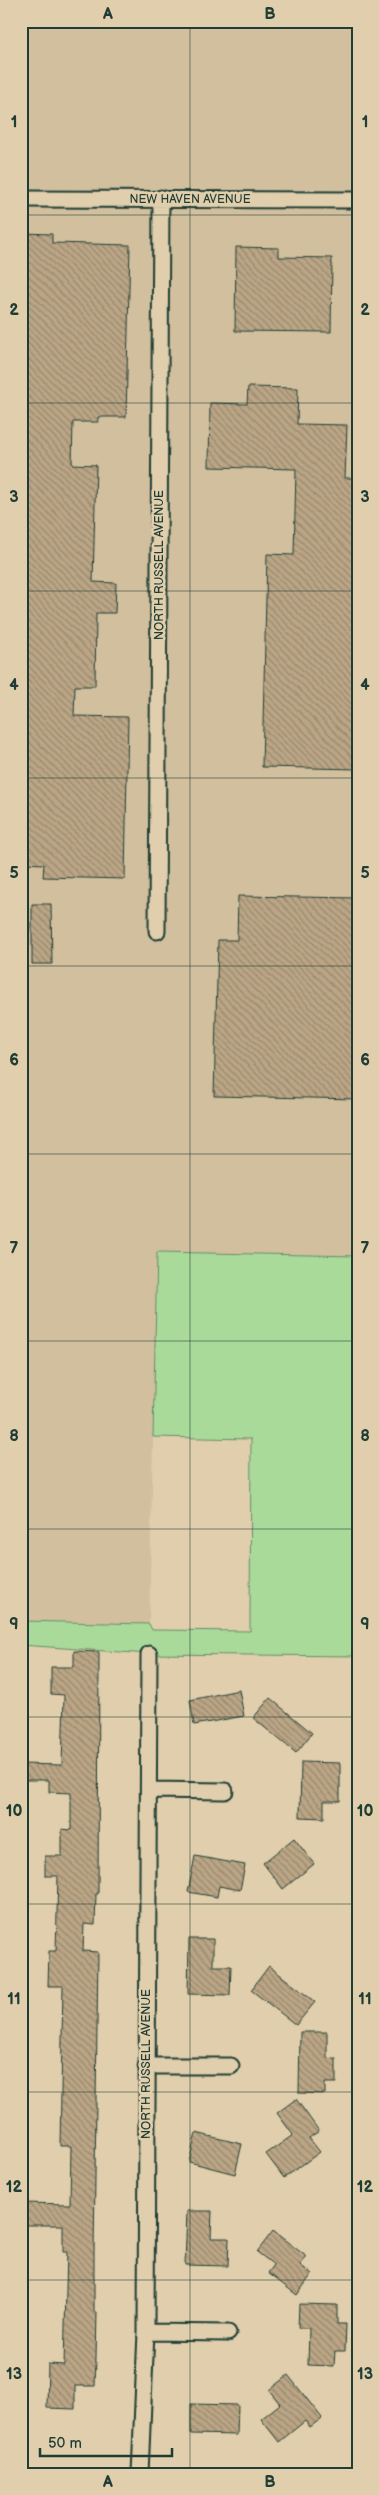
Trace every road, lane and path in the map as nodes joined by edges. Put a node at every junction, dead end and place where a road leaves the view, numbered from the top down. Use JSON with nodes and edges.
{"nodes":[{"id":1,"x":161,"y":198,"type":"junction"},
{"id":2,"x":21,"y":199,"type":"edge"},
{"id":3,"x":358,"y":200,"type":"edge"},
{"id":4,"x":157,"y":931,"type":"dead end"},
{"id":5,"x":149,"y":1654,"type":"dead end"},
{"id":6,"x":149,"y":1790,"type":"junction"},
{"id":7,"x":225,"y":1792,"type":"dead end"},
{"id":8,"x":146,"y":2066,"type":"junction"},
{"id":9,"x":231,"y":2066,"type":"dead end"},
{"id":10,"x":146,"y":2332,"type":"junction"},
{"id":11,"x":228,"y":2332,"type":"dead end"},
{"id":12,"x":140,"y":2474,"type":"edge"}],
"edges":[{"from":1,"to":2,"type":"street","name":"NEW HAVEN AVENUE"},
{"from":1,"to":3,"type":"street","name":"NEW HAVEN AVENUE"},
{"from":1,"to":4,"type":"street","name":"NORTH RUSSELL AVENUE"},
{"from":5,"to":6,"type":"street","name":"NORTH RUSSELL AVENUE"},
{"from":6,"to":7,"type":"street"},
{"from":6,"to":8,"type":"street","name":"NORTH RUSSELL AVENUE"},
{"from":8,"to":9,"type":"street"},
{"from":8,"to":10,"type":"street","name":"NORTH RUSSELL AVENUE"},
{"from":10,"to":11,"type":"street"},
{"from":10,"to":12,"type":"street","name":"NORTH RUSSELL AVENUE"}]}
